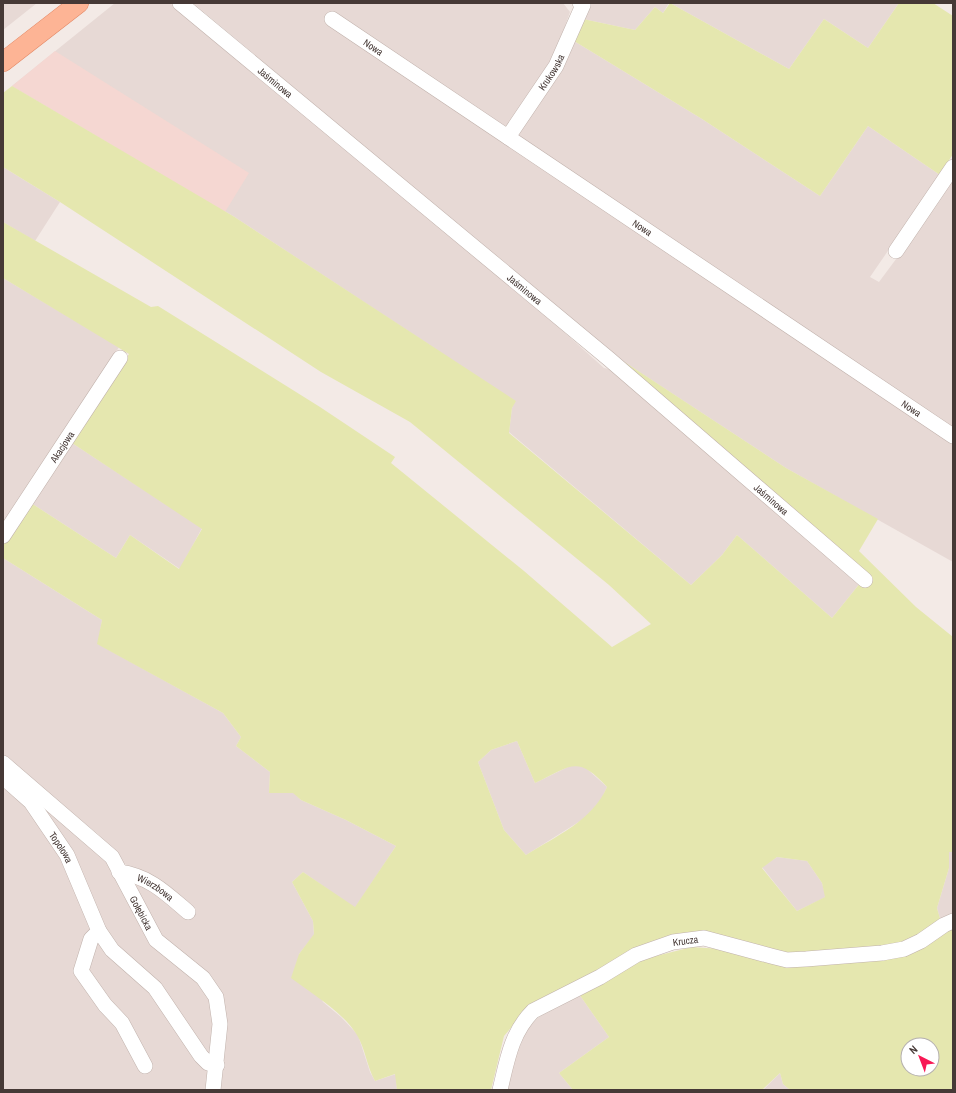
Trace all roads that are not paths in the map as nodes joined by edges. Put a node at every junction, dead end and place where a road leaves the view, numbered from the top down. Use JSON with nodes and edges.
{"nodes":[{"id":1,"x":79,"y":3,"type":"edge"},
{"id":2,"x":180,"y":3,"type":"edge"},
{"id":3,"x":580,"y":3,"type":"edge"},
{"id":4,"x":332,"y":19,"type":"dead end"},
{"id":5,"x":3,"y":62,"type":"edge"},
{"id":6,"x":508,"y":137,"type":"junction"},
{"id":7,"x":953,"y":167,"type":"edge"},
{"id":8,"x":896,"y":251,"type":"dead end"},
{"id":9,"x":120,"y":358,"type":"dead end"},
{"id":10,"x":953,"y":436,"type":"edge"},
{"id":11,"x":3,"y":536,"type":"edge"},
{"id":12,"x":865,"y":580,"type":"dead end"},
{"id":13,"x":3,"y":763,"type":"edge"},
{"id":14,"x":3,"y":776,"type":"edge"},
{"id":15,"x":119,"y":872,"type":"junction"},
{"id":16,"x":188,"y":912,"type":"dead end"},
{"id":17,"x":953,"y":921,"type":"edge"},
{"id":18,"x":99,"y":931,"type":"junction"},
{"id":19,"x":217,"y":1065,"type":"junction"},
{"id":20,"x":145,"y":1066,"type":"dead end"},
{"id":21,"x":214,"y":1090,"type":"edge"},
{"id":22,"x":500,"y":1090,"type":"edge"}],
"edges":[{"from":1,"to":5,"type":"main road"},
{"from":2,"to":12,"type":"street","name":"Jaśminowa"},
{"from":3,"to":6,"type":"street","name":"Krukowska"},
{"from":4,"to":6,"type":"street","name":"Nowa"},
{"from":6,"to":10,"type":"street","name":"Nowa"},
{"from":7,"to":8,"type":"street"},
{"from":9,"to":11,"type":"street","name":"Akacjowa"},
{"from":13,"to":15,"type":"street","name":"Gołębicka"},
{"from":14,"to":18,"type":"street","name":"Topolowa"},
{"from":15,"to":16,"type":"street","name":"Wierzbowa"},
{"from":15,"to":19,"type":"street","name":"Gołębicka"},
{"from":17,"to":22,"type":"street","name":"Krucza"},
{"from":18,"to":19,"type":"street","name":"Topolowa"},
{"from":18,"to":20,"type":"street"},
{"from":19,"to":21,"type":"street","name":"Gołębicka"}]}
